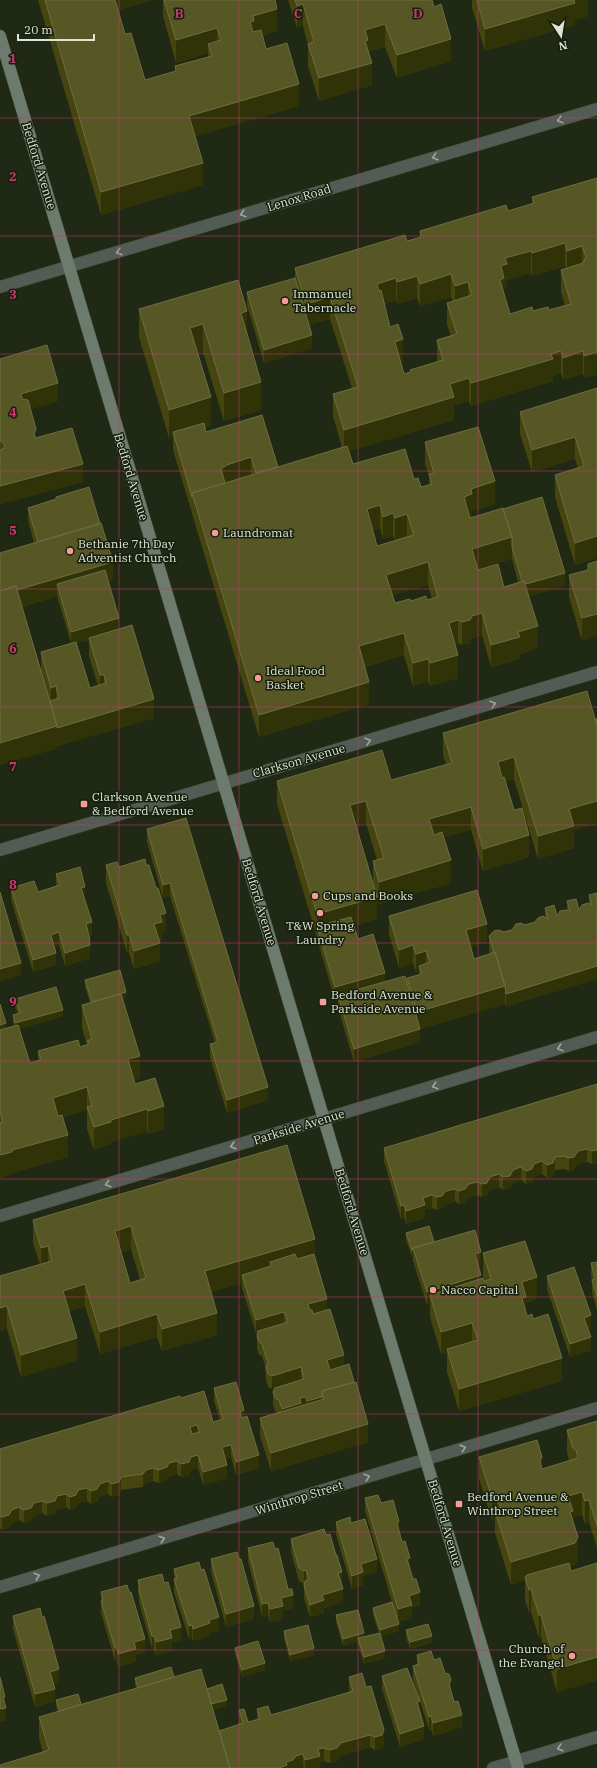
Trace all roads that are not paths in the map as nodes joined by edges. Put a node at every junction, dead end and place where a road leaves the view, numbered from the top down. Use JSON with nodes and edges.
{"nodes":[{"id":1,"x":0,"y":36,"type":"edge"},
{"id":2,"x":597,"y":109,"type":"edge"},
{"id":3,"x":69,"y":267,"type":"junction"},
{"id":4,"x":0,"y":287,"type":"edge"},
{"id":5,"x":597,"y":672,"type":"edge"},
{"id":6,"x":223,"y":784,"type":"junction"},
{"id":7,"x":0,"y":850,"type":"edge"},
{"id":8,"x":597,"y":1036,"type":"edge"},
{"id":9,"x":324,"y":1120,"type":"junction"},
{"id":10,"x":0,"y":1216,"type":"edge"},
{"id":11,"x":597,"y":1408,"type":"edge"},
{"id":12,"x":426,"y":1459,"type":"junction"},
{"id":13,"x":0,"y":1587,"type":"edge"},
{"id":14,"x":597,"y":1737,"type":"edge"},
{"id":15,"x":517,"y":1765,"type":"edge"},
{"id":16,"x":493,"y":1768,"type":"edge"}],
"edges":[{"from":1,"to":3,"type":"street","name":"Bedford Avenue"},
{"from":2,"to":3,"type":"street","name":"Lenox Road","one_way":true},
{"from":3,"to":4,"type":"street","name":"Lenox Road"},
{"from":3,"to":6,"type":"street","name":"Bedford Avenue"},
{"from":6,"to":5,"type":"street","name":"Clarkson Avenue","one_way":true},
{"from":6,"to":7,"type":"street","name":"Clarkson Avenue"},
{"from":6,"to":9,"type":"street","name":"Bedford Avenue"},
{"from":8,"to":9,"type":"street","name":"Parkside Avenue","one_way":true},
{"from":9,"to":10,"type":"street","name":"Parkside Avenue","one_way":true},
{"from":9,"to":12,"type":"street","name":"Bedford Avenue"},
{"from":12,"to":11,"type":"street","name":"Winthrop Street","one_way":true},
{"from":13,"to":12,"type":"street","name":"Winthrop Street","one_way":true},
{"from":12,"to":15,"type":"street","name":"Bedford Avenue"},
{"from":14,"to":15,"type":"street","one_way":true},
{"from":15,"to":16,"type":"street"}]}
